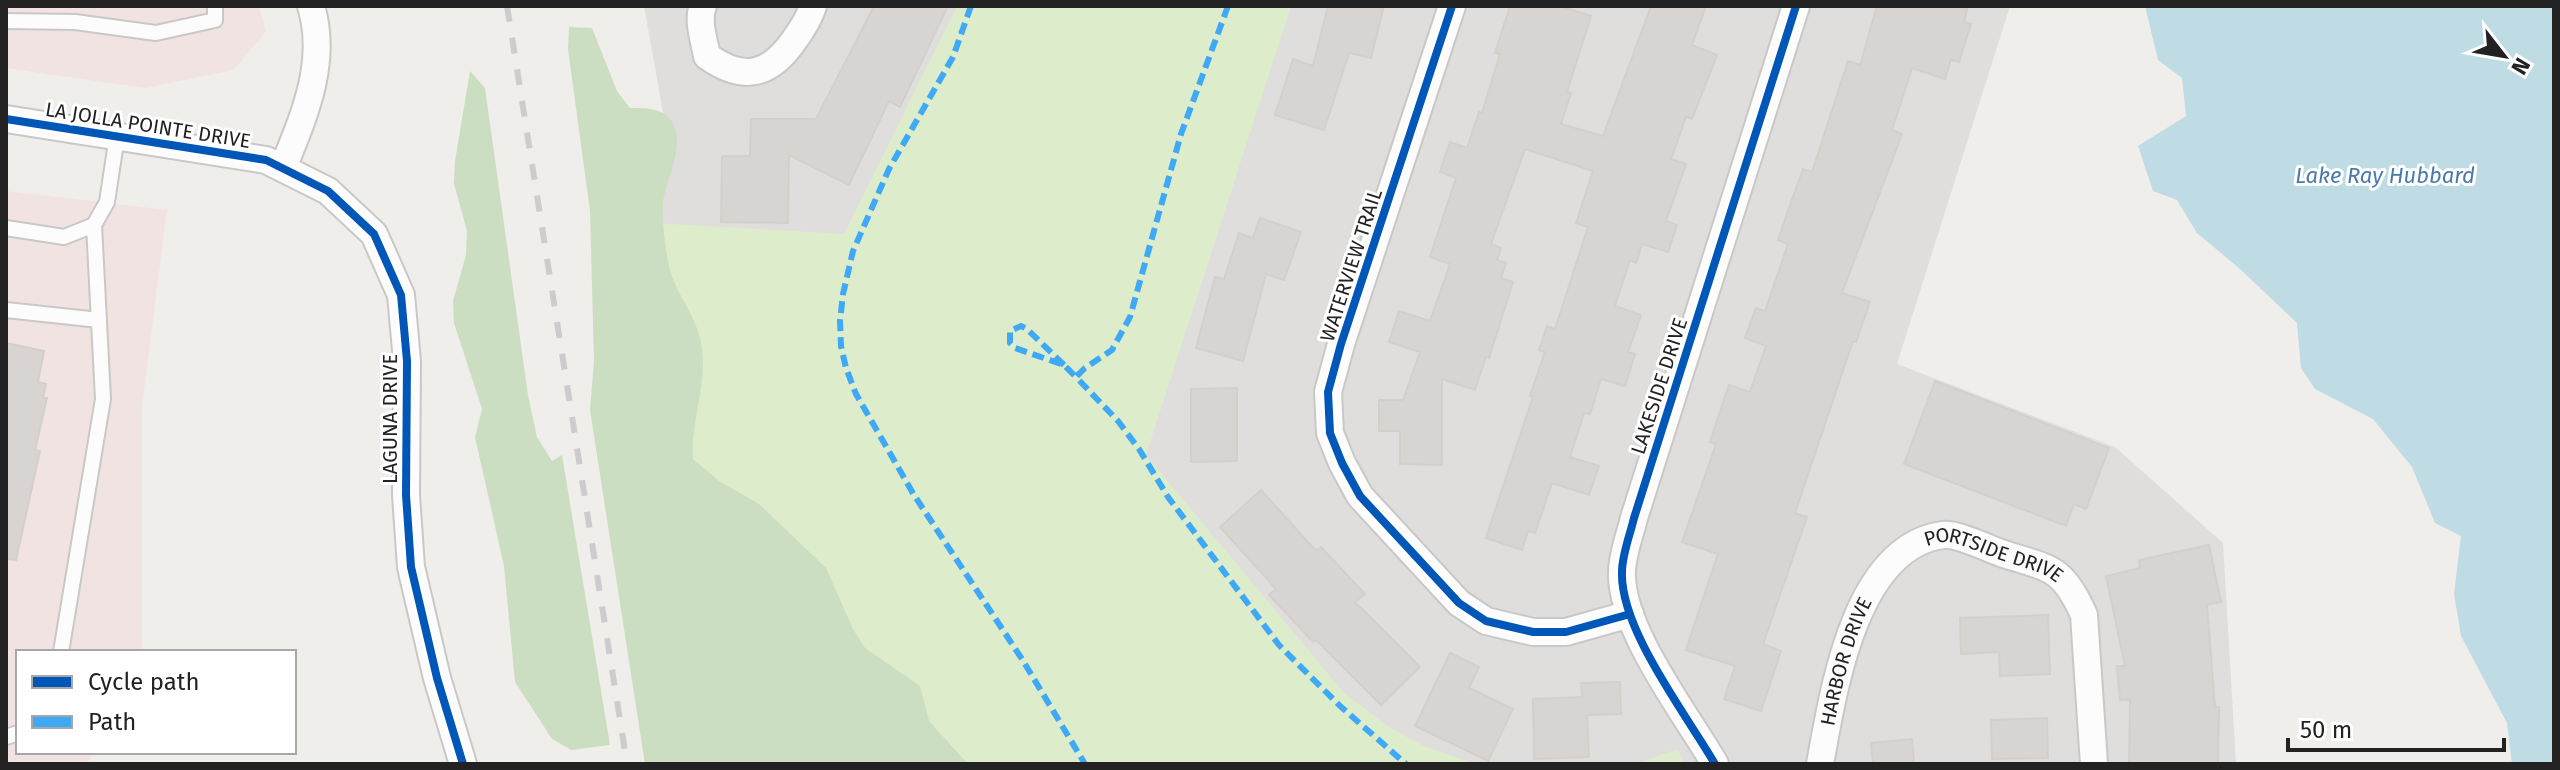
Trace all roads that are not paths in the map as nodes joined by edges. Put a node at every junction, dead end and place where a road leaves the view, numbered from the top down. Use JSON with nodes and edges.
{"nodes":[{"id":1,"x":215,"y":6,"type":"edge"},
{"id":2,"x":311,"y":6,"type":"edge"},
{"id":3,"x":703,"y":6,"type":"edge"},
{"id":4,"x":813,"y":6,"type":"edge"},
{"id":5,"x":1452,"y":6,"type":"edge"},
{"id":6,"x":1796,"y":6,"type":"edge"},
{"id":7,"x":6,"y":21,"type":"edge"},
{"id":8,"x":6,"y":119,"type":"edge"},
{"id":9,"x":117,"y":136,"type":"junction"},
{"id":10,"x":283,"y":168,"type":"junction"},
{"id":11,"x":94,"y":225,"type":"junction"},
{"id":12,"x":6,"y":228,"type":"edge"},
{"id":13,"x":6,"y":310,"type":"edge"},
{"id":14,"x":99,"y":320,"type":"junction"},
{"id":15,"x":1887,"y":564,"type":"joint"},
{"id":16,"x":1630,"y":614,"type":"junction"},
{"id":17,"x":61,"y":650,"type":"edge"},
{"id":18,"x":463,"y":764,"type":"edge"},
{"id":19,"x":1715,"y":764,"type":"edge"},
{"id":20,"x":1820,"y":764,"type":"edge"},
{"id":21,"x":2094,"y":764,"type":"edge"}],
"edges":[{"from":1,"to":7,"type":"lane"},
{"from":2,"to":10,"type":"street"},
{"from":3,"to":4,"type":"street"},
{"from":5,"to":16,"type":"street","name":"WATERVIEW TRAIL"},
{"from":6,"to":16,"type":"street","name":"LAKESIDE DRIVE"},
{"from":8,"to":9,"type":"street","name":"LA JOLLA POINTE DRIVE"},
{"from":9,"to":10,"type":"street","name":"LA JOLLA POINTE DRIVE"},
{"from":9,"to":11,"type":"lane"},
{"from":10,"to":18,"type":"street","name":"LAGUNA DRIVE"},
{"from":11,"to":12,"type":"lane"},
{"from":11,"to":14,"type":"lane"},
{"from":13,"to":14,"type":"lane"},
{"from":14,"to":17,"type":"lane"},
{"from":15,"to":20,"type":"street","name":"HARBOR DRIVE"},
{"from":15,"to":21,"type":"street","name":"PORTSIDE DRIVE"},
{"from":16,"to":19,"type":"street","name":"LAKESIDE DRIVE"}]}
